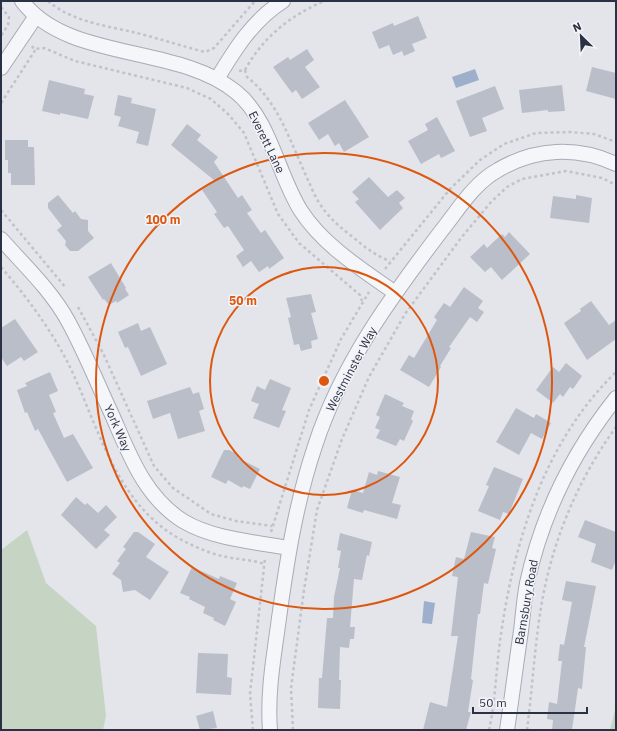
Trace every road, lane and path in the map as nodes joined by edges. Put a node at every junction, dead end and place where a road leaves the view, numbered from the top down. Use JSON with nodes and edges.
{"nodes":[{"id":1,"x":22,"y":1,"type":"edge"},
{"id":2,"x":48,"y":1,"type":"edge"},
{"id":3,"x":255,"y":1,"type":"edge"},
{"id":4,"x":283,"y":1,"type":"edge"},
{"id":5,"x":324,"y":1,"type":"edge"},
{"id":6,"x":1,"y":7,"type":"edge"},
{"id":7,"x":36,"y":16,"type":"junction"},
{"id":8,"x":8,"y":25,"type":"junction"},
{"id":9,"x":1,"y":36,"type":"edge"},
{"id":10,"x":23,"y":36,"type":"junction"},
{"id":11,"x":36,"y":49,"type":"junction"},
{"id":12,"x":210,"y":49,"type":"junction"},
{"id":13,"x":225,"y":64,"type":"junction"},
{"id":14,"x":1,"y":68,"type":"edge"},
{"id":15,"x":246,"y":70,"type":"junction"},
{"id":16,"x":216,"y":79,"type":"junction"},
{"id":17,"x":1,"y":103,"type":"edge"},
{"id":18,"x":616,"y":142,"type":"edge"},
{"id":19,"x":616,"y":164,"type":"edge"},
{"id":20,"x":616,"y":186,"type":"edge"},
{"id":21,"x":1,"y":210,"type":"edge"},
{"id":22,"x":1,"y":239,"type":"edge"},
{"id":23,"x":390,"y":261,"type":"junction"},
{"id":24,"x":377,"y":280,"type":"junction"},
{"id":25,"x":394,"y":292,"type":"junction"},
{"id":26,"x":70,"y":294,"type":"dead end"},
{"id":27,"x":362,"y":302,"type":"junction"},
{"id":28,"x":78,"y":306,"type":"dead end"},
{"id":29,"x":616,"y":398,"type":"edge"},
{"id":30,"x":616,"y":427,"type":"edge"},
{"id":31,"x":272,"y":526,"type":"junction"},
{"id":32,"x":268,"y":544,"type":"junction"},
{"id":33,"x":289,"y":548,"type":"junction"},
{"id":34,"x":253,"y":730,"type":"edge"},
{"id":35,"x":270,"y":730,"type":"edge"},
{"id":36,"x":293,"y":730,"type":"edge"},
{"id":37,"x":507,"y":730,"type":"edge"},
{"id":38,"x":526,"y":730,"type":"edge"}],
"edges":[{"from":1,"to":7,"type":"street","name":"Everett Lane"},
{"from":2,"to":12,"type":"path"},
{"from":3,"to":12,"type":"path"},
{"from":4,"to":13,"type":"street"},
{"from":5,"to":15,"type":"path"},
{"from":6,"to":8,"type":"path"},
{"from":7,"to":10,"type":"street"},
{"from":7,"to":16,"type":"street","name":"Everett Lane"},
{"from":8,"to":9,"type":"path"},
{"from":8,"to":10,"type":"path"},
{"from":10,"to":11,"type":"path"},
{"from":10,"to":14,"type":"street"},
{"from":11,"to":17,"type":"path"},
{"from":11,"to":27,"type":"path"},
{"from":12,"to":13,"type":"path"},
{"from":13,"to":15,"type":"path"},
{"from":13,"to":16,"type":"street"},
{"from":15,"to":23,"type":"path"},
{"from":16,"to":24,"type":"street","name":"Everett Lane"},
{"from":18,"to":23,"type":"path"},
{"from":19,"to":25,"type":"street","name":"Westminster Way"},
{"from":20,"to":36,"type":"path"},
{"from":21,"to":26,"type":"path"},
{"from":22,"to":32,"type":"street","name":"York Way"},
{"from":23,"to":24,"type":"path"},
{"from":24,"to":25,"type":"street","name":"Everett Lane"},
{"from":24,"to":27,"type":"path"},
{"from":25,"to":33,"type":"street","name":"Westminster Way"},
{"from":27,"to":31,"type":"path"},
{"from":28,"to":31,"type":"path"},
{"from":29,"to":37,"type":"street","name":"Barnsbury Road"},
{"from":30,"to":38,"type":"path"},
{"from":31,"to":32,"type":"path"},
{"from":32,"to":33,"type":"street","name":"York Way"},
{"from":32,"to":34,"type":"path"},
{"from":33,"to":35,"type":"street","name":"Westminster Way"}]}
